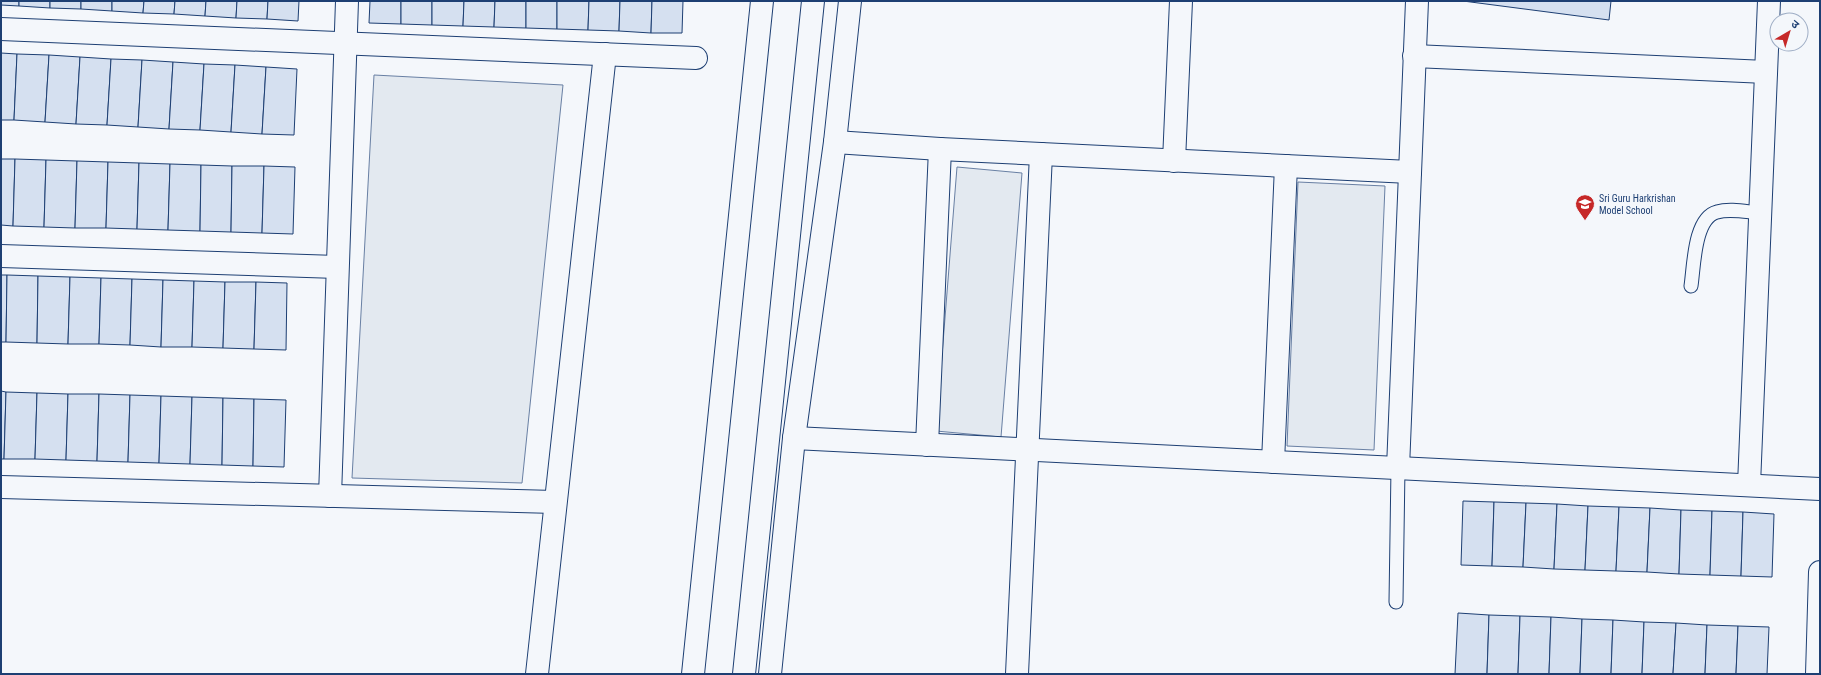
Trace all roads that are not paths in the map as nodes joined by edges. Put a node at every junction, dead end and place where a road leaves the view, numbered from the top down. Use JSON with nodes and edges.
{"nodes":[{"id":1,"x":346,"y":1,"type":"edge"},
{"id":2,"x":762,"y":1,"type":"edge"},
{"id":3,"x":812,"y":1,"type":"edge"},
{"id":4,"x":850,"y":1,"type":"edge"},
{"id":5,"x":1181,"y":1,"type":"edge"},
{"id":6,"x":1417,"y":1,"type":"edge"},
{"id":7,"x":1769,"y":1,"type":"edge"},
{"id":8,"x":1,"y":29,"type":"edge"},
{"id":9,"x":345,"y":43,"type":"junction"},
{"id":10,"x":605,"y":54,"type":"junction"},
{"id":11,"x":1414,"y":56,"type":"junction"},
{"id":12,"x":696,"y":58,"type":"dead end"},
{"id":13,"x":1766,"y":72,"type":"junction"},
{"id":14,"x":836,"y":142,"type":"junction"},
{"id":15,"x":940,"y":149,"type":"junction"},
{"id":16,"x":1041,"y":154,"type":"junction"},
{"id":17,"x":1174,"y":161,"type":"junction"},
{"id":18,"x":1286,"y":166,"type":"junction"},
{"id":19,"x":1410,"y":172,"type":"junction"},
{"id":20,"x":1760,"y":213,"type":"junction"},
{"id":21,"x":1,"y":256,"type":"edge"},
{"id":22,"x":337,"y":267,"type":"junction"},
{"id":23,"x":1691,"y":286,"type":"dead end"},
{"id":24,"x":794,"y":438,"type":"junction"},
{"id":25,"x":927,"y":445,"type":"junction"},
{"id":26,"x":1028,"y":450,"type":"junction"},
{"id":27,"x":1273,"y":462,"type":"junction"},
{"id":28,"x":1398,"y":468,"type":"junction"},
{"id":29,"x":1749,"y":485,"type":"junction"},
{"id":30,"x":1,"y":487,"type":"edge"},
{"id":31,"x":1820,"y":488,"type":"edge"},
{"id":32,"x":330,"y":496,"type":"junction"},
{"id":33,"x":555,"y":502,"type":"junction"},
{"id":34,"x":1820,"y":572,"type":"edge"},
{"id":35,"x":1396,"y":602,"type":"dead end"},
{"id":36,"x":1820,"y":603,"type":"edge"},
{"id":37,"x":536,"y":674,"type":"edge"},
{"id":38,"x":693,"y":674,"type":"edge"},
{"id":39,"x":744,"y":674,"type":"edge"},
{"id":40,"x":770,"y":674,"type":"edge"},
{"id":41,"x":1018,"y":674,"type":"edge"},
{"id":42,"x":1817,"y":674,"type":"edge"}],
"edges":[{"from":1,"to":9,"type":"street"},
{"from":2,"to":38,"type":"street"},
{"from":3,"to":39,"type":"street"},
{"from":4,"to":14,"type":"street"},
{"from":5,"to":17,"type":"street"},
{"from":6,"to":11,"type":"street"},
{"from":7,"to":13,"type":"street"},
{"from":8,"to":9,"type":"street"},
{"from":9,"to":10,"type":"street"},
{"from":9,"to":22,"type":"street"},
{"from":10,"to":12,"type":"street"},
{"from":10,"to":33,"type":"street"},
{"from":11,"to":13,"type":"street"},
{"from":11,"to":19,"type":"street"},
{"from":13,"to":20,"type":"street"},
{"from":14,"to":15,"type":"street"},
{"from":14,"to":24,"type":"street"},
{"from":15,"to":16,"type":"street"},
{"from":15,"to":25,"type":"street"},
{"from":16,"to":17,"type":"street"},
{"from":16,"to":26,"type":"street"},
{"from":17,"to":18,"type":"street"},
{"from":18,"to":19,"type":"street"},
{"from":18,"to":27,"type":"street"},
{"from":19,"to":28,"type":"street"},
{"from":20,"to":23,"type":"lane"},
{"from":20,"to":29,"type":"street"},
{"from":21,"to":22,"type":"street"},
{"from":22,"to":32,"type":"street"},
{"from":24,"to":25,"type":"street"},
{"from":24,"to":40,"type":"street"},
{"from":25,"to":26,"type":"street"},
{"from":26,"to":27,"type":"street"},
{"from":26,"to":41,"type":"street"},
{"from":27,"to":28,"type":"street"},
{"from":28,"to":29,"type":"street"},
{"from":28,"to":35,"type":"lane"},
{"from":29,"to":31,"type":"street"},
{"from":30,"to":32,"type":"street"},
{"from":32,"to":33,"type":"street"},
{"from":33,"to":37,"type":"street"},
{"from":34,"to":36,"type":"street"},
{"from":36,"to":42,"type":"street"}]}
